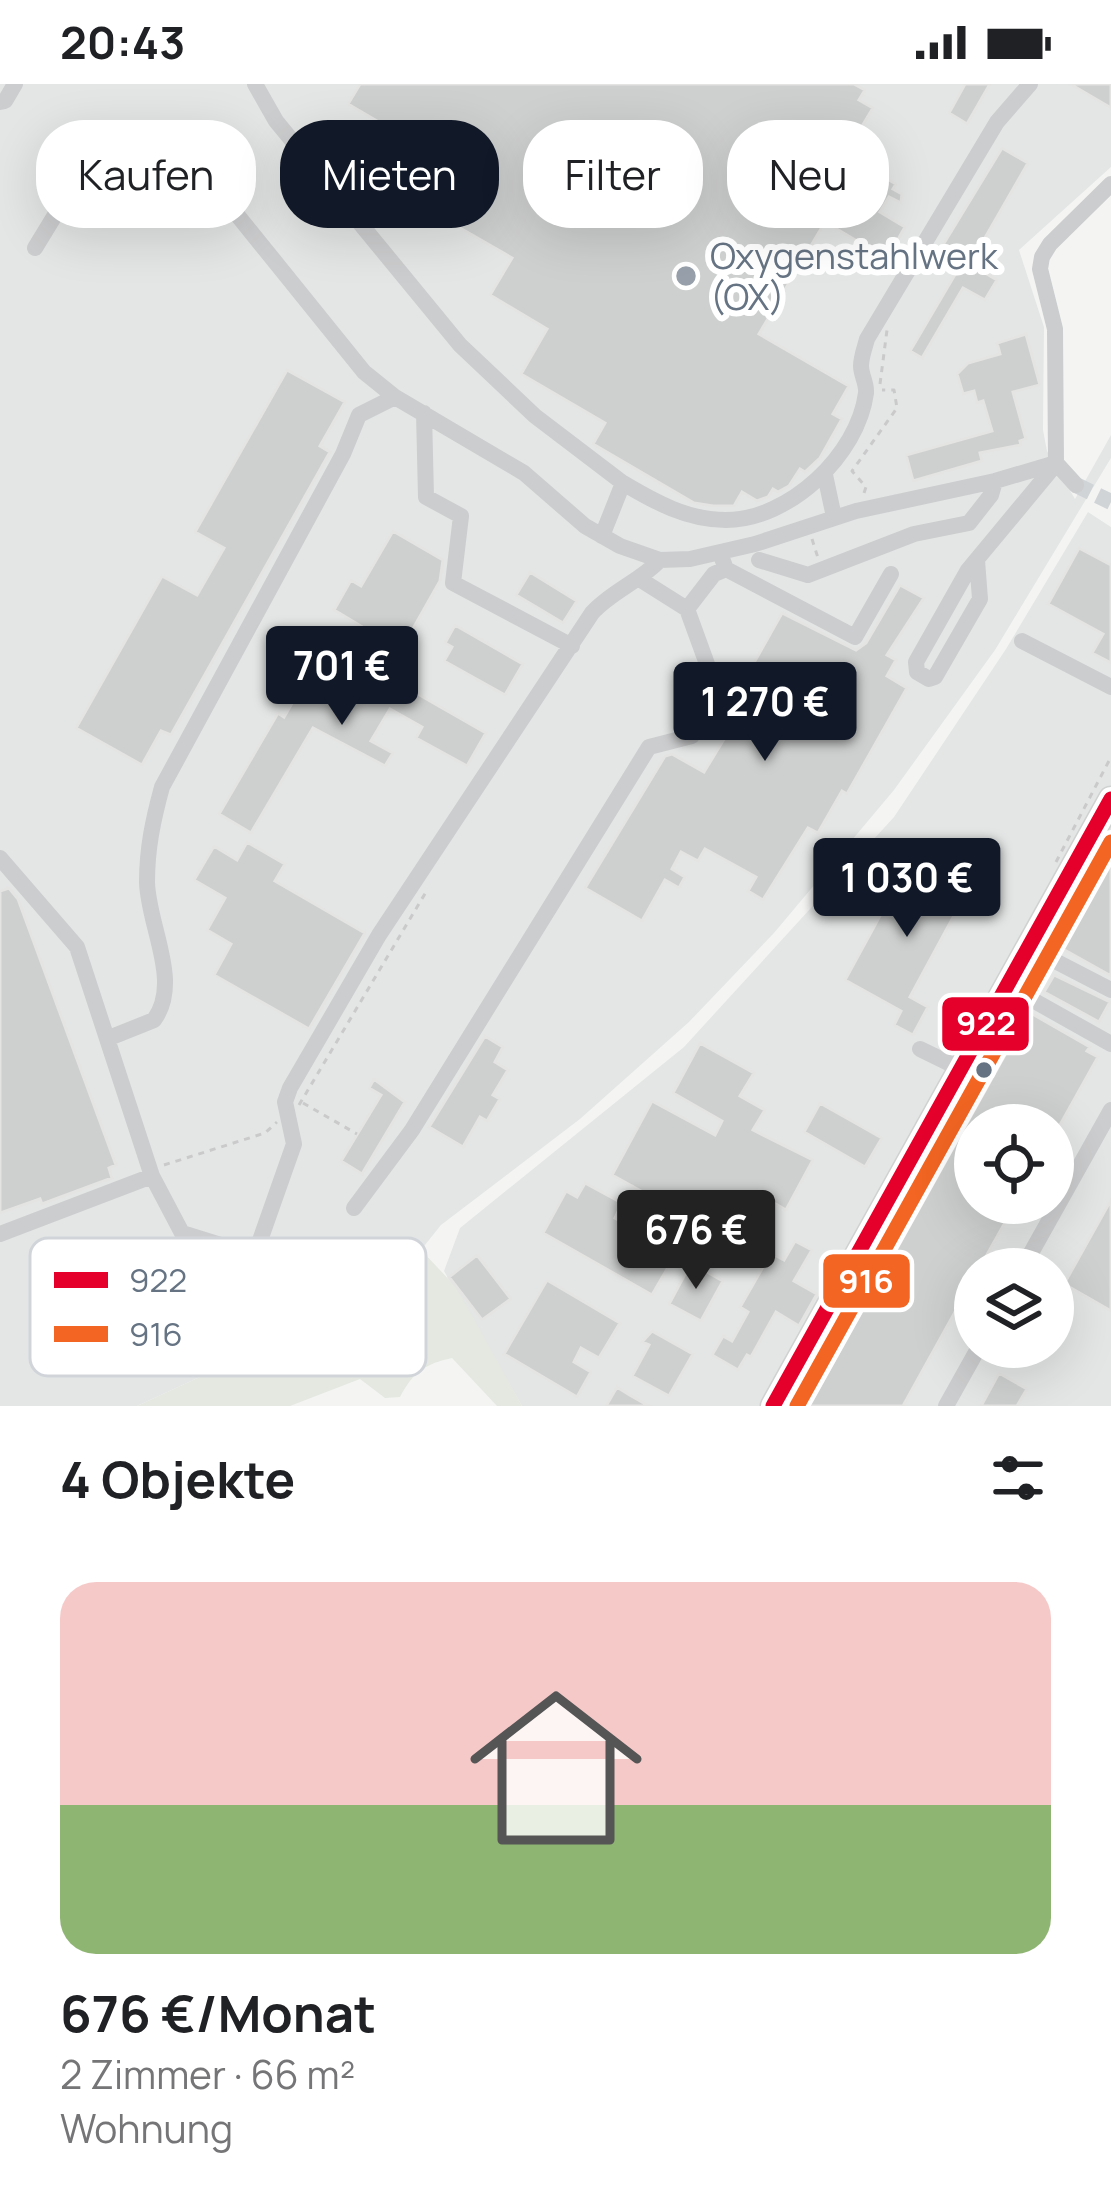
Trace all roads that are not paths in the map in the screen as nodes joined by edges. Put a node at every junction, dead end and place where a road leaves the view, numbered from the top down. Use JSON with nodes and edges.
{"nodes":[{"id":1,"x":15,"y":84,"type":"edge"},
{"id":2,"x":255,"y":84,"type":"edge"},
{"id":3,"x":1030,"y":84,"type":"edge"},
{"id":4,"x":0,"y":102,"type":"edge"},
{"id":5,"x":1111,"y":184,"type":"edge"},
{"id":6,"x":35,"y":248,"type":"dead end"},
{"id":7,"x":364,"y":372,"type":"junction"},
{"id":8,"x":395,"y":397,"type":"junction"},
{"id":9,"x":424,"y":413,"type":"junction"},
{"id":10,"x":359,"y":415,"type":"junction"},
{"id":11,"x":1056,"y":464,"type":"junction"},
{"id":12,"x":825,"y":475,"type":"junction"},
{"id":13,"x":995,"y":481,"type":"junction"},
{"id":14,"x":623,"y":483,"type":"junction"},
{"id":15,"x":1076,"y":484,"type":"tunnel mouth"},
{"id":16,"x":833,"y":517,"type":"junction"},
{"id":17,"x":602,"y":536,"type":"junction"},
{"id":18,"x":659,"y":560,"type":"junction"},
{"id":19,"x":759,"y":560,"type":"dead end"},
{"id":20,"x":977,"y":560,"type":"junction"},
{"id":21,"x":723,"y":561,"type":"junction"},
{"id":22,"x":778,"y":569,"type":"junction"},
{"id":23,"x":891,"y":574,"type":"dead end"},
{"id":24,"x":641,"y":580,"type":"junction"},
{"id":25,"x":754,"y":585,"type":"junction"},
{"id":26,"x":687,"y":609,"type":"junction"},
{"id":27,"x":1022,"y":641,"type":"dead end"},
{"id":28,"x":572,"y":646,"type":"junction"},
{"id":29,"x":1111,"y":687,"type":"edge"},
{"id":30,"x":1111,"y":799,"type":"edge"},
{"id":31,"x":0,"y":858,"type":"edge"},
{"id":32,"x":1036,"y":951,"type":"junction"},
{"id":33,"x":1006,"y":986,"type":"junction"},
{"id":34,"x":1111,"y":990,"type":"edge"},
{"id":35,"x":109,"y":1038,"type":"junction"},
{"id":36,"x":1111,"y":1044,"type":"edge"},
{"id":37,"x":920,"y":1048,"type":"dead end"},
{"id":38,"x":961,"y":1069,"type":"junction"},
{"id":39,"x":1111,"y":1110,"type":"edge"},
{"id":40,"x":152,"y":1176,"type":"junction"},
{"id":41,"x":354,"y":1208,"type":"dead end"},
{"id":42,"x":0,"y":1234,"type":"edge"},
{"id":43,"x":198,"y":1238,"type":"edge"},
{"id":44,"x":261,"y":1238,"type":"edge"},
{"id":45,"x":1034,"y":1248,"type":"edge"},
{"id":46,"x":967,"y":1368,"type":"edge"},
{"id":47,"x":773,"y":1406,"type":"edge"},
{"id":48,"x":946,"y":1406,"type":"edge"}],
"edges":[{"from":1,"to":4,"type":"street"},
{"from":2,"to":14,"type":"street"},
{"from":3,"to":12,"type":"street"},
{"from":5,"to":11,"type":"street"},
{"from":6,"to":7,"type":"street"},
{"from":7,"to":8,"type":"street"},
{"from":7,"to":10,"type":"street"},
{"from":8,"to":9,"type":"street"},
{"from":8,"to":10,"type":"street"},
{"from":9,"to":17,"type":"street"},
{"from":9,"to":28,"type":"street"},
{"from":10,"to":35,"type":"street"},
{"from":11,"to":13,"type":"street"},
{"from":11,"to":15,"type":"street"},
{"from":11,"to":20,"type":"street"},
{"from":12,"to":14,"type":"street"},
{"from":12,"to":16,"type":"street"},
{"from":13,"to":16,"type":"street"},
{"from":13,"to":22,"type":"street"},
{"from":14,"to":17,"type":"street"},
{"from":16,"to":21,"type":"street"},
{"from":17,"to":18,"type":"street"},
{"from":18,"to":21,"type":"street"},
{"from":18,"to":24,"type":"street"},
{"from":19,"to":22,"type":"street"},
{"from":20,"to":20,"type":"street"},
{"from":21,"to":25,"type":"street"},
{"from":21,"to":26,"type":"street"},
{"from":22,"to":25,"type":"street"},
{"from":23,"to":25,"type":"street"},
{"from":24,"to":26,"type":"street"},
{"from":24,"to":28,"type":"street"},
{"from":26,"to":41,"type":"street"},
{"from":27,"to":29,"type":"street"},
{"from":28,"to":44,"type":"street"},
{"from":30,"to":32,"type":"main road"},
{"from":31,"to":35,"type":"street"},
{"from":32,"to":33,"type":"main road"},
{"from":32,"to":34,"type":"street"},
{"from":33,"to":36,"type":"street"},
{"from":33,"to":38,"type":"main road"},
{"from":35,"to":40,"type":"street"},
{"from":37,"to":38,"type":"street"},
{"from":38,"to":47,"type":"main road"},
{"from":39,"to":45,"type":"street"},
{"from":40,"to":42,"type":"street"},
{"from":40,"to":43,"type":"street"},
{"from":46,"to":48,"type":"street"}]}
